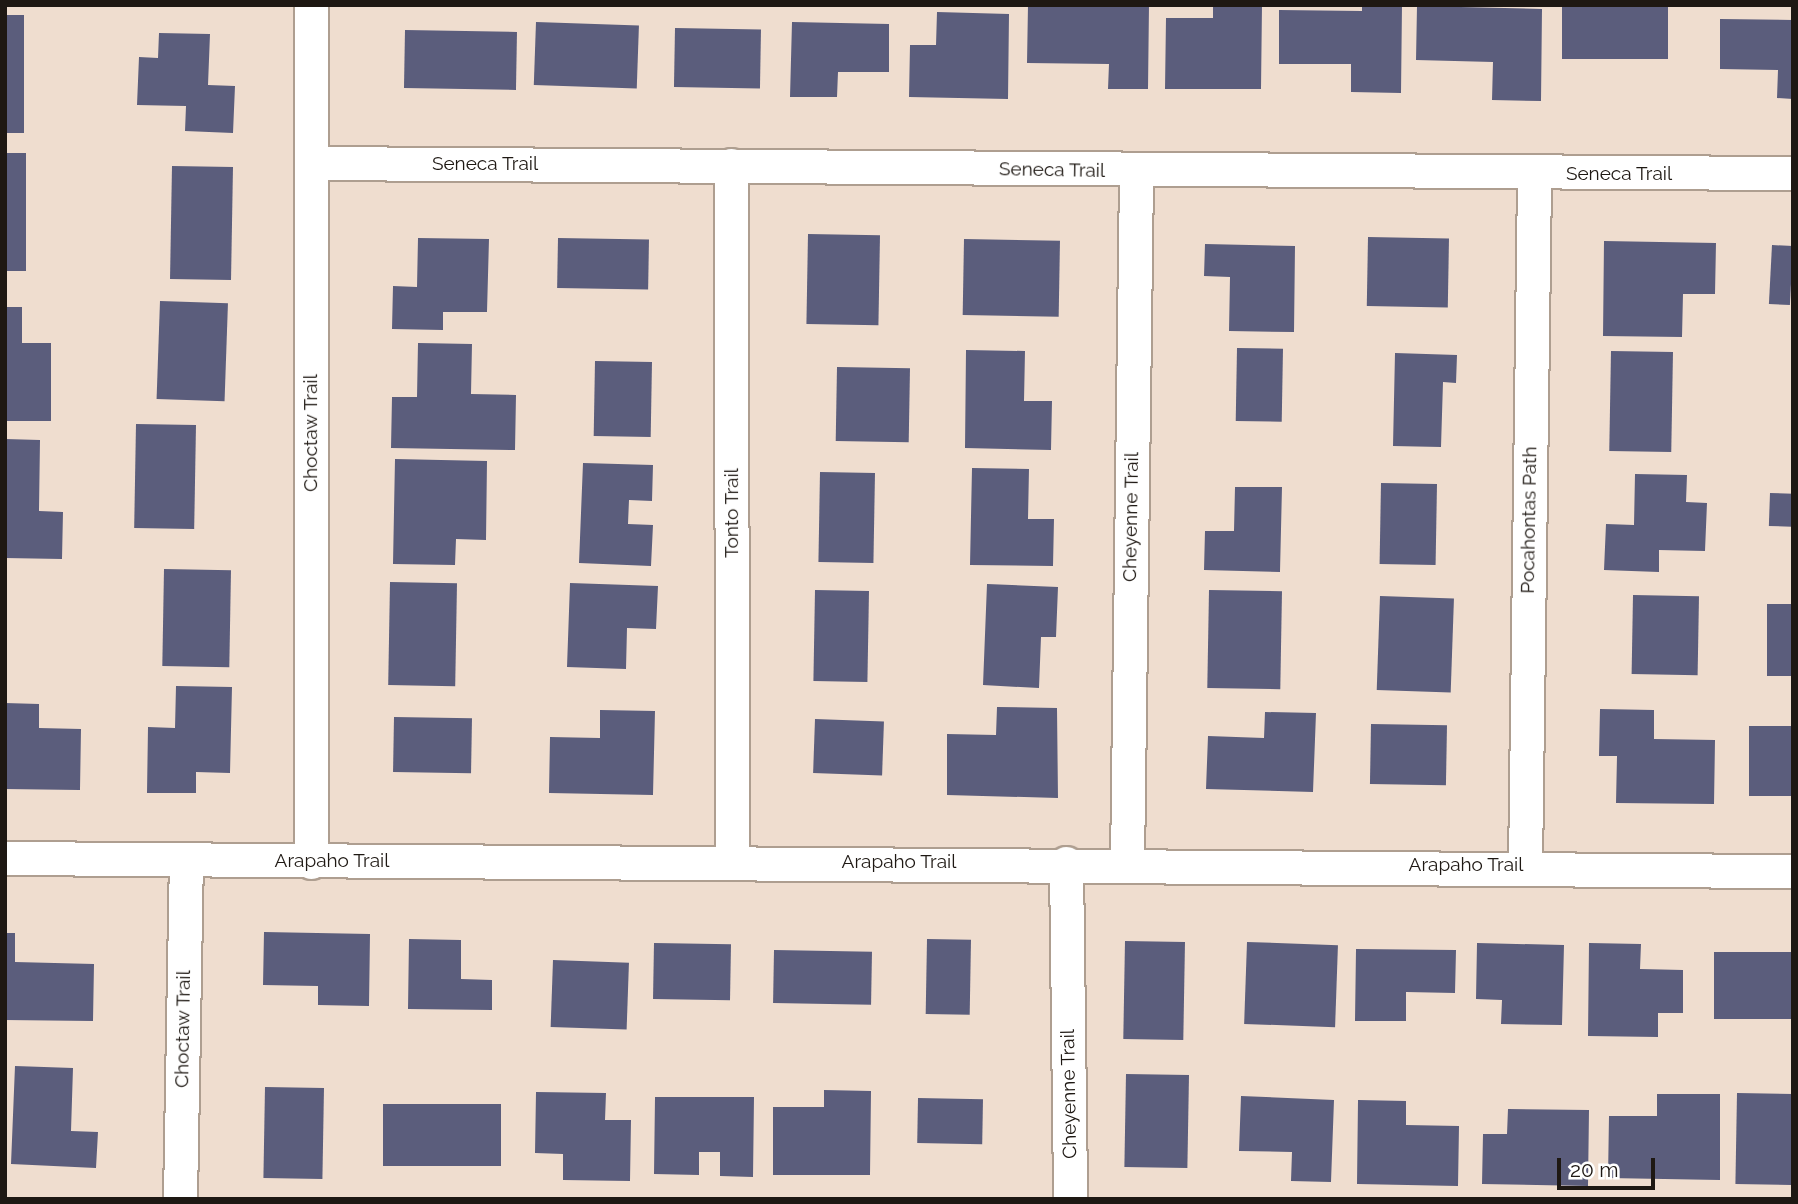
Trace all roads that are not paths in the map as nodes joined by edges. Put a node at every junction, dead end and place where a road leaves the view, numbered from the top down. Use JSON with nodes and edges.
{"nodes":[{"id":1,"x":311,"y":5,"type":"edge"},
{"id":2,"x":311,"y":163,"type":"junction"},
{"id":3,"x":732,"y":165,"type":"junction"},
{"id":4,"x":1136,"y":171,"type":"junction"},
{"id":5,"x":1793,"y":173,"type":"edge"},
{"id":6,"x":1534,"y":174,"type":"junction"},
{"id":7,"x":5,"y":858,"type":"edge"},
{"id":8,"x":186,"y":859,"type":"junction"},
{"id":9,"x":732,"y":861,"type":"junction"},
{"id":10,"x":311,"y":862,"type":"junction"},
{"id":11,"x":1066,"y":863,"type":"junction"},
{"id":12,"x":1127,"y":863,"type":"junction"},
{"id":13,"x":1525,"y":866,"type":"junction"},
{"id":14,"x":1793,"y":871,"type":"edge"},
{"id":15,"x":180,"y":1199,"type":"edge"},
{"id":16,"x":1070,"y":1199,"type":"edge"}],
"edges":[{"from":1,"to":2,"type":"street","name":"Choctaw Trail"},
{"from":2,"to":3,"type":"street","name":"Seneca Trail"},
{"from":2,"to":10,"type":"street","name":"Choctaw Trail"},
{"from":3,"to":4,"type":"street","name":"Seneca Trail"},
{"from":3,"to":9,"type":"street","name":"Tonto Trail"},
{"from":4,"to":6,"type":"street","name":"Seneca Trail"},
{"from":4,"to":12,"type":"street","name":"Cheyenne Trail"},
{"from":5,"to":6,"type":"street","name":"Seneca Trail"},
{"from":6,"to":13,"type":"street","name":"Pocahontas Path"},
{"from":7,"to":8,"type":"street","name":"Arapaho Trail"},
{"from":8,"to":10,"type":"street","name":"Arapaho Trail"},
{"from":8,"to":15,"type":"street","name":"Choctaw Trail"},
{"from":9,"to":10,"type":"street","name":"Arapaho Trail"},
{"from":9,"to":11,"type":"street","name":"Arapaho Trail"},
{"from":11,"to":12,"type":"street","name":"Arapaho Trail"},
{"from":11,"to":16,"type":"street","name":"Cheyenne Trail"},
{"from":12,"to":13,"type":"street","name":"Arapaho Trail"},
{"from":13,"to":14,"type":"street","name":"Arapaho Trail"}]}
